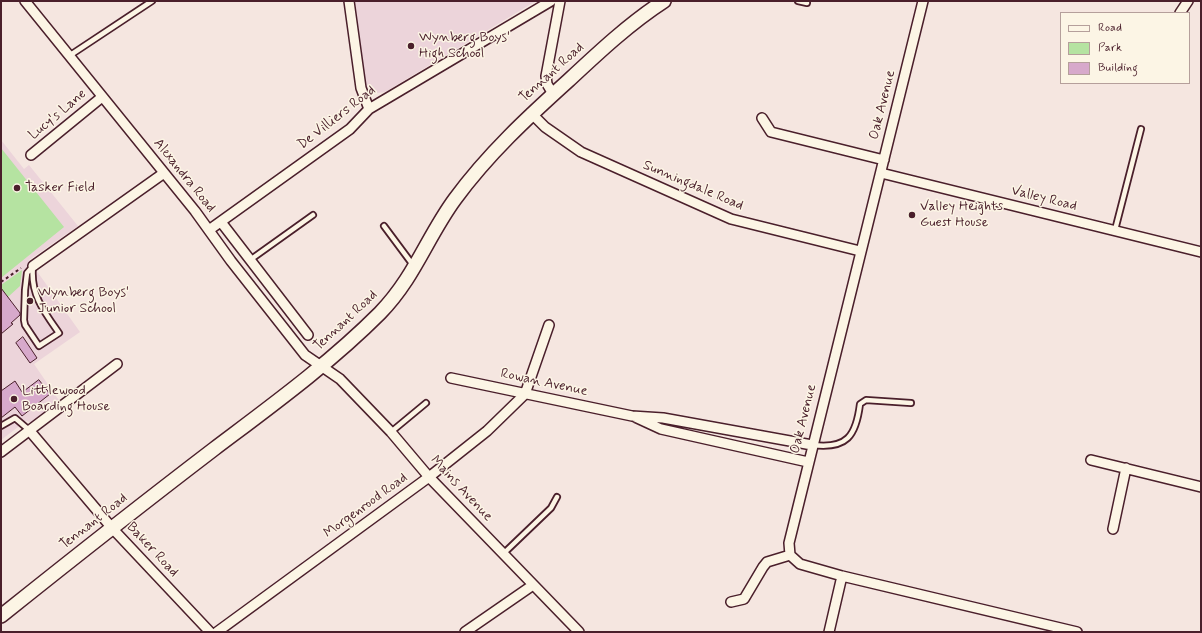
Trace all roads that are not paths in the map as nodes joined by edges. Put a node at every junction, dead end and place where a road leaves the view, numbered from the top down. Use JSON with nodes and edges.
{"nodes":[{"id":1,"x":25,"y":1,"type":"edge"},
{"id":2,"x":152,"y":1,"type":"edge"},
{"id":3,"x":349,"y":1,"type":"edge"},
{"id":4,"x":551,"y":1,"type":"edge"},
{"id":5,"x":560,"y":1,"type":"edge"},
{"id":6,"x":664,"y":1,"type":"edge"},
{"id":7,"x":798,"y":1,"type":"edge"},
{"id":8,"x":923,"y":1,"type":"edge"},
{"id":9,"x":1188,"y":1,"type":"edge"},
{"id":10,"x":807,"y":3,"type":"dead end"},
{"id":11,"x":1181,"y":12,"type":"edge"},
{"id":12,"x":69,"y":56,"type":"junction"},
{"id":13,"x":553,"y":94,"type":"junction"},
{"id":14,"x":102,"y":97,"type":"junction"},
{"id":15,"x":368,"y":109,"type":"junction"},
{"id":16,"x":531,"y":113,"type":"junction"},
{"id":17,"x":762,"y":118,"type":"dead end"},
{"id":18,"x":1142,"y":129,"type":"dead end"},
{"id":19,"x":31,"y":155,"type":"dead end"},
{"id":20,"x":884,"y":160,"type":"junction"},
{"id":21,"x":164,"y":173,"type":"junction"},
{"id":22,"x":881,"y":173,"type":"junction"},
{"id":23,"x":313,"y":215,"type":"dead end"},
{"id":24,"x":221,"y":222,"type":"junction"},
{"id":25,"x":384,"y":226,"type":"dead end"},
{"id":26,"x":209,"y":230,"type":"junction"},
{"id":27,"x":1115,"y":230,"type":"junction"},
{"id":28,"x":239,"y":246,"type":"junction"},
{"id":29,"x":860,"y":251,"type":"junction"},
{"id":30,"x":1201,"y":252,"type":"edge"},
{"id":31,"x":227,"y":255,"type":"junction"},
{"id":32,"x":250,"y":260,"type":"junction"},
{"id":33,"x":33,"y":266,"type":"junction"},
{"id":34,"x":415,"y":268,"type":"junction"},
{"id":35,"x":238,"y":270,"type":"junction"},
{"id":36,"x":287,"y":307,"type":"junction"},
{"id":37,"x":274,"y":317,"type":"junction"},
{"id":38,"x":549,"y":325,"type":"dead end"},
{"id":39,"x":308,"y":335,"type":"dead end"},
{"id":40,"x":117,"y":364,"type":"dead end"},
{"id":41,"x":321,"y":367,"type":"junction"},
{"id":42,"x":451,"y":378,"type":"dead end"},
{"id":43,"x":525,"y":394,"type":"junction"},
{"id":44,"x":426,"y":403,"type":"dead end"},
{"id":45,"x":911,"y":404,"type":"dead end"},
{"id":46,"x":632,"y":416,"type":"junction"},
{"id":47,"x":1,"y":426,"type":"edge"},
{"id":48,"x":29,"y":430,"type":"junction"},
{"id":49,"x":391,"y":432,"type":"junction"},
{"id":50,"x":812,"y":445,"type":"junction"},
{"id":51,"x":1,"y":452,"type":"edge"},
{"id":52,"x":1091,"y":460,"type":"dead end"},
{"id":53,"x":808,"y":462,"type":"junction"},
{"id":54,"x":1126,"y":468,"type":"junction"},
{"id":55,"x":429,"y":477,"type":"junction"},
{"id":56,"x":1201,"y":487,"type":"edge"},
{"id":57,"x":557,"y":497,"type":"dead end"},
{"id":58,"x":112,"y":528,"type":"junction"},
{"id":59,"x":1112,"y":529,"type":"dead end"},
{"id":60,"x":503,"y":554,"type":"junction"},
{"id":61,"x":790,"y":555,"type":"junction"},
{"id":62,"x":842,"y":576,"type":"junction"},
{"id":63,"x":533,"y":585,"type":"junction"},
{"id":64,"x":730,"y":602,"type":"dead end"},
{"id":65,"x":1,"y":616,"type":"edge"},
{"id":66,"x":210,"y":632,"type":"edge"},
{"id":67,"x":216,"y":632,"type":"edge"},
{"id":68,"x":465,"y":632,"type":"edge"},
{"id":69,"x":579,"y":632,"type":"edge"},
{"id":70,"x":829,"y":632,"type":"edge"},
{"id":71,"x":1077,"y":632,"type":"edge"}],
"edges":[{"from":1,"to":12,"type":"street","name":"Alexandra Road"},
{"from":2,"to":12,"type":"lane"},
{"from":3,"to":15,"type":"street"},
{"from":4,"to":15,"type":"street","name":"De Villiers Road"},
{"from":5,"to":13,"type":"street"},
{"from":6,"to":13,"type":"main road","name":"Tennant Road"},
{"from":7,"to":10,"type":"lane"},
{"from":8,"to":20,"type":"street","name":"Oak Avenue"},
{"from":9,"to":11,"type":"street"},
{"from":12,"to":14,"type":"street","name":"Alexandra Road"},
{"from":13,"to":16,"type":"main road","name":"Tennant Road"},
{"from":14,"to":19,"type":"street","name":"Lucy's Lane"},
{"from":14,"to":21,"type":"street","name":"Alexandra Road"},
{"from":15,"to":24,"type":"street","name":"De Villiers Road"},
{"from":16,"to":29,"type":"street","name":"Sunningdale Road"},
{"from":16,"to":34,"type":"main road","name":"Tennant Road"},
{"from":17,"to":20,"type":"street"},
{"from":18,"to":27,"type":"lane"},
{"from":20,"to":22,"type":"street","name":"Oak Avenue"},
{"from":21,"to":26,"type":"street","name":"Alexandra Road"},
{"from":21,"to":33,"type":"street"},
{"from":22,"to":27,"type":"street","name":"Valley Road"},
{"from":22,"to":29,"type":"street","name":"Oak Avenue"},
{"from":23,"to":32,"type":"lane"},
{"from":24,"to":26,"type":"street","name":"De Villiers Road"},
{"from":24,"to":28,"type":"street"},
{"from":25,"to":34,"type":"lane"},
{"from":26,"to":31,"type":"street","name":"Alexandra Road"},
{"from":27,"to":30,"type":"street","name":"Valley Road"},
{"from":28,"to":31,"type":"street"},
{"from":28,"to":32,"type":"street"},
{"from":29,"to":50,"type":"street","name":"Oak Avenue"},
{"from":31,"to":35,"type":"street","name":"Alexandra Road"},
{"from":32,"to":35,"type":"street"},
{"from":32,"to":36,"type":"street"},
{"from":33,"to":33,"type":"lane"},
{"from":34,"to":41,"type":"main road","name":"Tennant Road"},
{"from":35,"to":37,"type":"street","name":"Alexandra Road"},
{"from":36,"to":37,"type":"street"},
{"from":36,"to":39,"type":"street"},
{"from":37,"to":41,"type":"street","name":"Alexandra Road"},
{"from":38,"to":43,"type":"street"},
{"from":40,"to":48,"type":"street"},
{"from":41,"to":49,"type":"street","name":"Mains Avenue"},
{"from":41,"to":58,"type":"main road","name":"Tennant Road"},
{"from":42,"to":43,"type":"street","name":"Rowan Avenue"},
{"from":43,"to":46,"type":"street","name":"Rowan Avenue"},
{"from":43,"to":55,"type":"street","name":"Morgenrood Road"},
{"from":44,"to":49,"type":"lane"},
{"from":45,"to":50,"type":"lane"},
{"from":46,"to":50,"type":"street","name":"Rowan Avenue"},
{"from":46,"to":53,"type":"street","name":"Rowan Avenue"},
{"from":47,"to":48,"type":"lane"},
{"from":48,"to":51,"type":"street"},
{"from":48,"to":58,"type":"street","name":"Baker Road"},
{"from":49,"to":55,"type":"street","name":"Mains Avenue"},
{"from":50,"to":53,"type":"street","name":"Oak Avenue"},
{"from":52,"to":54,"type":"street"},
{"from":53,"to":61,"type":"street","name":"Oak Avenue"},
{"from":54,"to":56,"type":"street"},
{"from":54,"to":59,"type":"street"},
{"from":55,"to":60,"type":"street","name":"Mains Avenue"},
{"from":55,"to":67,"type":"street","name":"Morgenrood Road"},
{"from":57,"to":60,"type":"lane"},
{"from":58,"to":65,"type":"main road","name":"Tennant Road"},
{"from":58,"to":66,"type":"street","name":"Baker Road"},
{"from":60,"to":63,"type":"street","name":"Mains Avenue"},
{"from":61,"to":62,"type":"street"},
{"from":61,"to":64,"type":"street"},
{"from":62,"to":70,"type":"street"},
{"from":62,"to":71,"type":"street"},
{"from":63,"to":68,"type":"street"},
{"from":63,"to":69,"type":"street","name":"Mains Avenue"}]}
